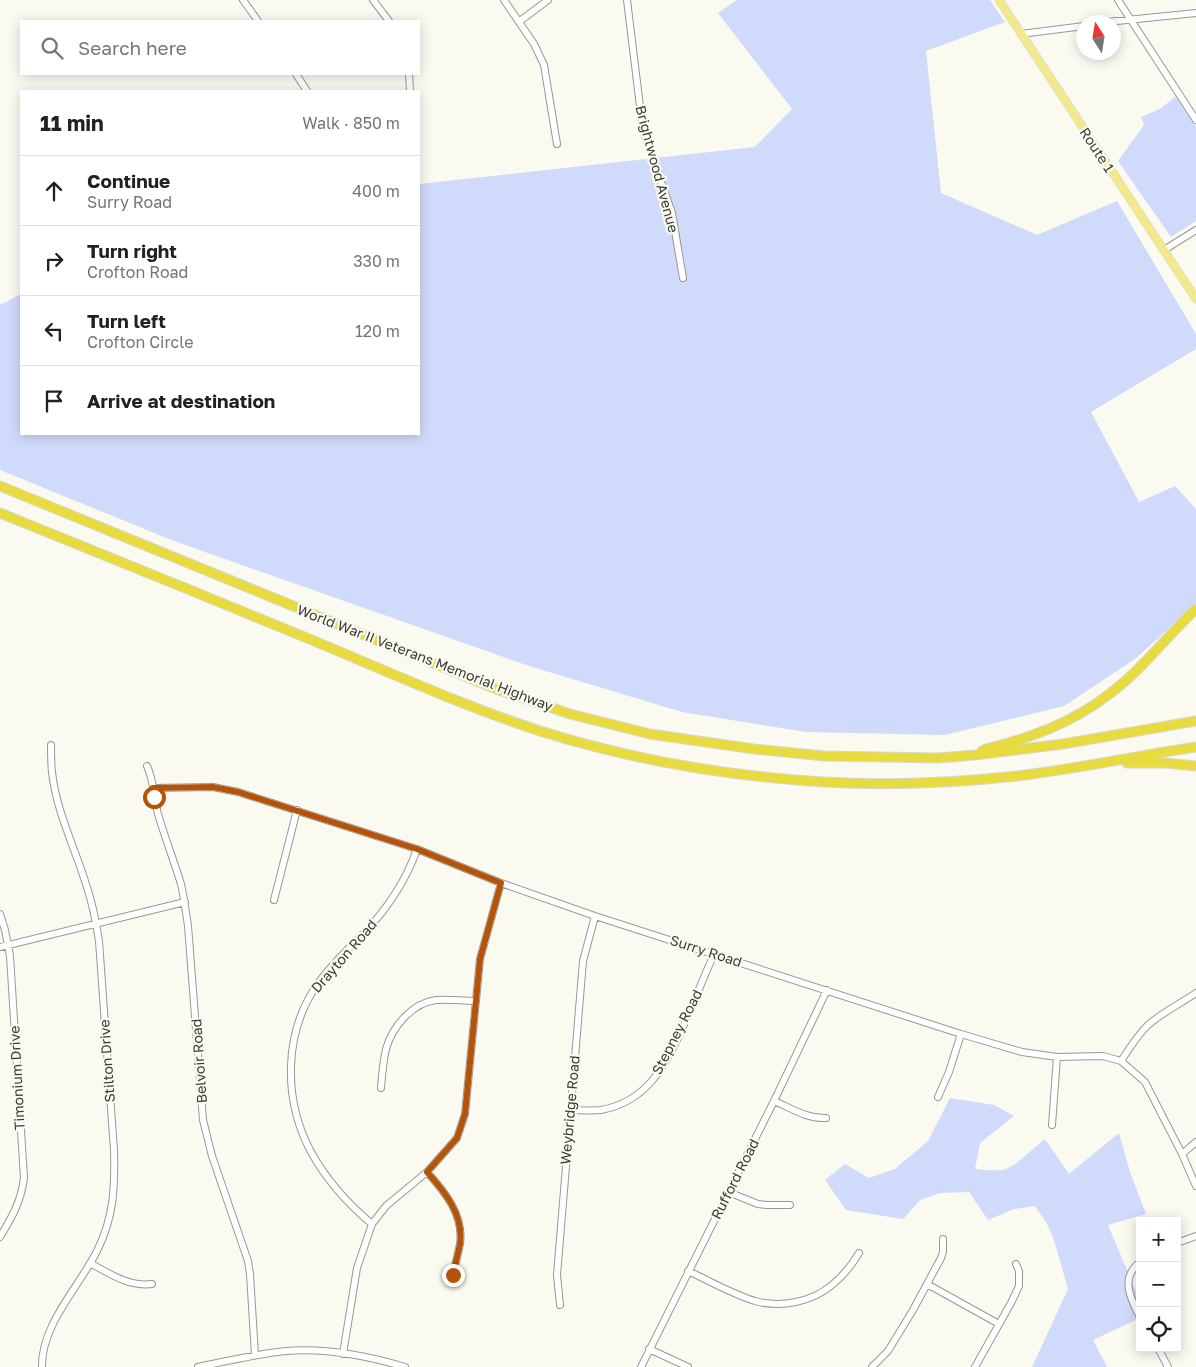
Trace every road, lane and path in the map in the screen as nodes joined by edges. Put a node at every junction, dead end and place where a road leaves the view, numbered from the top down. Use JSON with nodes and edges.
{"nodes":[{"id":1,"x":243,"y":0,"type":"edge"},
{"id":2,"x":374,"y":0,"type":"edge"},
{"id":3,"x":504,"y":0,"type":"edge"},
{"id":4,"x":548,"y":0,"type":"edge"},
{"id":5,"x":627,"y":0,"type":"edge"},
{"id":6,"x":999,"y":0,"type":"edge"},
{"id":7,"x":1118,"y":0,"type":"edge"},
{"id":8,"x":1196,"y":13,"type":"edge"},
{"id":9,"x":1130,"y":19,"type":"junction"},
{"id":10,"x":257,"y":20,"type":"edge"},
{"id":11,"x":388,"y":20,"type":"edge"},
{"id":12,"x":1121,"y":20,"type":"edge"},
{"id":13,"x":520,"y":21,"type":"junction"},
{"id":14,"x":1076,"y":27,"type":"edge"},
{"id":15,"x":1021,"y":34,"type":"junction"},
{"id":16,"x":297,"y":75,"type":"edge"},
{"id":17,"x":409,"y":75,"type":"edge"},
{"id":18,"x":306,"y":90,"type":"edge"},
{"id":19,"x":410,"y":90,"type":"edge"},
{"id":20,"x":1196,"y":120,"type":"edge"},
{"id":21,"x":556,"y":144,"type":"dead end"},
{"id":22,"x":1196,"y":230,"type":"edge"},
{"id":23,"x":1164,"y":250,"type":"junction"},
{"id":24,"x":683,"y":278,"type":"dead end"},
{"id":25,"x":1196,"y":299,"type":"edge"},
{"id":26,"x":0,"y":486,"type":"edge"},
{"id":27,"x":0,"y":513,"type":"edge"},
{"id":28,"x":1196,"y":609,"type":"edge"},
{"id":29,"x":1196,"y":721,"type":"edge"},
{"id":30,"x":51,"y":745,"type":"dead end"},
{"id":31,"x":1196,"y":747,"type":"edge"},
{"id":32,"x":975,"y":755,"type":"junction"},
{"id":33,"x":1102,"y":763,"type":"junction"},
{"id":34,"x":146,"y":766,"type":"dead end"},
{"id":35,"x":1196,"y":766,"type":"edge"},
{"id":36,"x":153,"y":788,"type":"junction"},
{"id":37,"x":297,"y":810,"type":"junction"},
{"id":38,"x":417,"y":849,"type":"junction"},
{"id":39,"x":501,"y":883,"type":"junction"},
{"id":40,"x":274,"y":900,"type":"dead end"},
{"id":41,"x":185,"y":902,"type":"junction"},
{"id":42,"x":0,"y":914,"type":"edge"},
{"id":43,"x":595,"y":916,"type":"junction"},
{"id":44,"x":96,"y":924,"type":"junction"},
{"id":45,"x":8,"y":945,"type":"junction"},
{"id":46,"x":0,"y":947,"type":"edge"},
{"id":47,"x":714,"y":954,"type":"junction"},
{"id":48,"x":827,"y":990,"type":"junction"},
{"id":49,"x":1196,"y":993,"type":"edge"},
{"id":50,"x":475,"y":1001,"type":"junction"},
{"id":51,"x":961,"y":1034,"type":"junction"},
{"id":52,"x":1057,"y":1057,"type":"junction"},
{"id":53,"x":1122,"y":1061,"type":"junction"},
{"id":54,"x":381,"y":1088,"type":"dead end"},
{"id":55,"x":938,"y":1097,"type":"dead end"},
{"id":56,"x":774,"y":1101,"type":"junction"},
{"id":57,"x":570,"y":1110,"type":"junction"},
{"id":58,"x":826,"y":1118,"type":"dead end"},
{"id":59,"x":1052,"y":1125,"type":"dead end"},
{"id":60,"x":1196,"y":1142,"type":"edge"},
{"id":61,"x":1182,"y":1154,"type":"junction"},
{"id":62,"x":427,"y":1172,"type":"junction"},
{"id":63,"x":1196,"y":1186,"type":"edge"},
{"id":64,"x":728,"y":1192,"type":"junction"},
{"id":65,"x":790,"y":1205,"type":"dead end"},
{"id":66,"x":372,"y":1224,"type":"junction"},
{"id":67,"x":1196,"y":1236,"type":"edge"},
{"id":68,"x":0,"y":1237,"type":"edge"},
{"id":69,"x":943,"y":1239,"type":"dead end"},
{"id":70,"x":1181,"y":1242,"type":"edge"},
{"id":71,"x":859,"y":1252,"type":"dead end"},
{"id":72,"x":90,"y":1263,"type":"junction"},
{"id":73,"x":1016,"y":1264,"type":"dead end"},
{"id":74,"x":1136,"y":1266,"type":"edge"},
{"id":75,"x":688,"y":1271,"type":"junction"},
{"id":76,"x":453,"y":1275,"type":"dead end"},
{"id":77,"x":152,"y":1284,"type":"dead end"},
{"id":78,"x":927,"y":1284,"type":"junction"},
{"id":79,"x":560,"y":1305,"type":"dead end"},
{"id":80,"x":1136,"y":1308,"type":"edge"},
{"id":81,"x":999,"y":1324,"type":"junction"},
{"id":82,"x":649,"y":1349,"type":"junction"},
{"id":83,"x":1160,"y":1352,"type":"edge"},
{"id":84,"x":343,"y":1354,"type":"junction"},
{"id":85,"x":255,"y":1355,"type":"junction"},
{"id":86,"x":42,"y":1367,"type":"edge"},
{"id":87,"x":198,"y":1367,"type":"edge"},
{"id":88,"x":404,"y":1367,"type":"edge"},
{"id":89,"x":641,"y":1367,"type":"edge"},
{"id":90,"x":688,"y":1367,"type":"edge"},
{"id":91,"x":872,"y":1367,"type":"edge"},
{"id":92,"x":975,"y":1367,"type":"edge"},
{"id":93,"x":1168,"y":1367,"type":"edge"}],
"edges":[{"from":1,"to":10,"type":"street"},
{"from":2,"to":11,"type":"street"},
{"from":3,"to":13,"type":"street"},
{"from":4,"to":13,"type":"street"},
{"from":5,"to":24,"type":"street","name":"Brightwood Avenue"},
{"from":6,"to":15,"type":"main road","name":"Route 1"},
{"from":7,"to":9,"type":"street"},
{"from":8,"to":9,"type":"street"},
{"from":9,"to":12,"type":"street"},
{"from":9,"to":20,"type":"street"},
{"from":13,"to":21,"type":"street"},
{"from":14,"to":15,"type":"street"},
{"from":15,"to":23,"type":"main road","name":"Route 1"},
{"from":16,"to":18,"type":"street"},
{"from":17,"to":19,"type":"street"},
{"from":22,"to":23,"type":"street"},
{"from":23,"to":25,"type":"main road","name":"Route 1"},
{"from":26,"to":32,"type":"highway","name":"World War II Veterans Memorial Highway"},
{"from":27,"to":33,"type":"highway","name":"World War II Veterans Memorial Highway"},
{"from":28,"to":32,"type":"highway"},
{"from":29,"to":32,"type":"highway","name":"World War II Veterans Memorial Highway"},
{"from":30,"to":44,"type":"street","name":"Stilton Drive"},
{"from":31,"to":33,"type":"highway","name":"World War II Veterans Memorial Highway"},
{"from":33,"to":35,"type":"highway"},
{"from":34,"to":36,"type":"street","name":"Belvoir Road"},
{"from":36,"to":37,"type":"street","name":"Surry Road"},
{"from":36,"to":41,"type":"street","name":"Belvoir Road"},
{"from":37,"to":38,"type":"street","name":"Surry Road"},
{"from":37,"to":40,"type":"street"},
{"from":38,"to":39,"type":"street","name":"Surry Road"},
{"from":38,"to":66,"type":"street","name":"Drayton Road"},
{"from":39,"to":43,"type":"street","name":"Surry Road"},
{"from":39,"to":50,"type":"street"},
{"from":41,"to":44,"type":"street"},
{"from":41,"to":85,"type":"street","name":"Belvoir Road"},
{"from":42,"to":45,"type":"street","name":"Timonium Drive"},
{"from":43,"to":47,"type":"street","name":"Surry Road"},
{"from":43,"to":57,"type":"street","name":"Weybridge Road"},
{"from":44,"to":45,"type":"street"},
{"from":44,"to":72,"type":"street","name":"Stilton Drive"},
{"from":45,"to":46,"type":"street"},
{"from":45,"to":68,"type":"street","name":"Timonium Drive"},
{"from":47,"to":48,"type":"street","name":"Surry Road"},
{"from":47,"to":57,"type":"street","name":"Stepney Road"},
{"from":48,"to":51,"type":"street","name":"Surry Road"},
{"from":48,"to":56,"type":"street","name":"Rufford Road"},
{"from":49,"to":53,"type":"street"},
{"from":50,"to":54,"type":"street"},
{"from":50,"to":62,"type":"street"},
{"from":51,"to":52,"type":"street","name":"Surry Road"},
{"from":51,"to":55,"type":"street"},
{"from":52,"to":53,"type":"street","name":"Surry Road"},
{"from":52,"to":59,"type":"street"},
{"from":53,"to":61,"type":"street"},
{"from":56,"to":58,"type":"street"},
{"from":56,"to":64,"type":"street","name":"Rufford Road"},
{"from":57,"to":79,"type":"street","name":"Weybridge Road"},
{"from":60,"to":61,"type":"street"},
{"from":61,"to":63,"type":"street"},
{"from":62,"to":66,"type":"street"},
{"from":62,"to":76,"type":"street"},
{"from":64,"to":65,"type":"street"},
{"from":64,"to":75,"type":"street","name":"Rufford Road"},
{"from":66,"to":84,"type":"street"},
{"from":67,"to":70,"type":"street"},
{"from":69,"to":78,"type":"street"},
{"from":71,"to":75,"type":"street"},
{"from":72,"to":77,"type":"street"},
{"from":72,"to":86,"type":"street","name":"Stilton Drive"},
{"from":73,"to":81,"type":"street"},
{"from":74,"to":80,"type":"street"},
{"from":75,"to":82,"type":"street","name":"Rufford Road"},
{"from":78,"to":81,"type":"street"},
{"from":78,"to":91,"type":"street"},
{"from":81,"to":92,"type":"street"},
{"from":82,"to":89,"type":"street","name":"Rufford Road"},
{"from":82,"to":90,"type":"street"},
{"from":83,"to":93,"type":"street"},
{"from":84,"to":85,"type":"street"},
{"from":84,"to":88,"type":"street"},
{"from":85,"to":87,"type":"street"}]}
